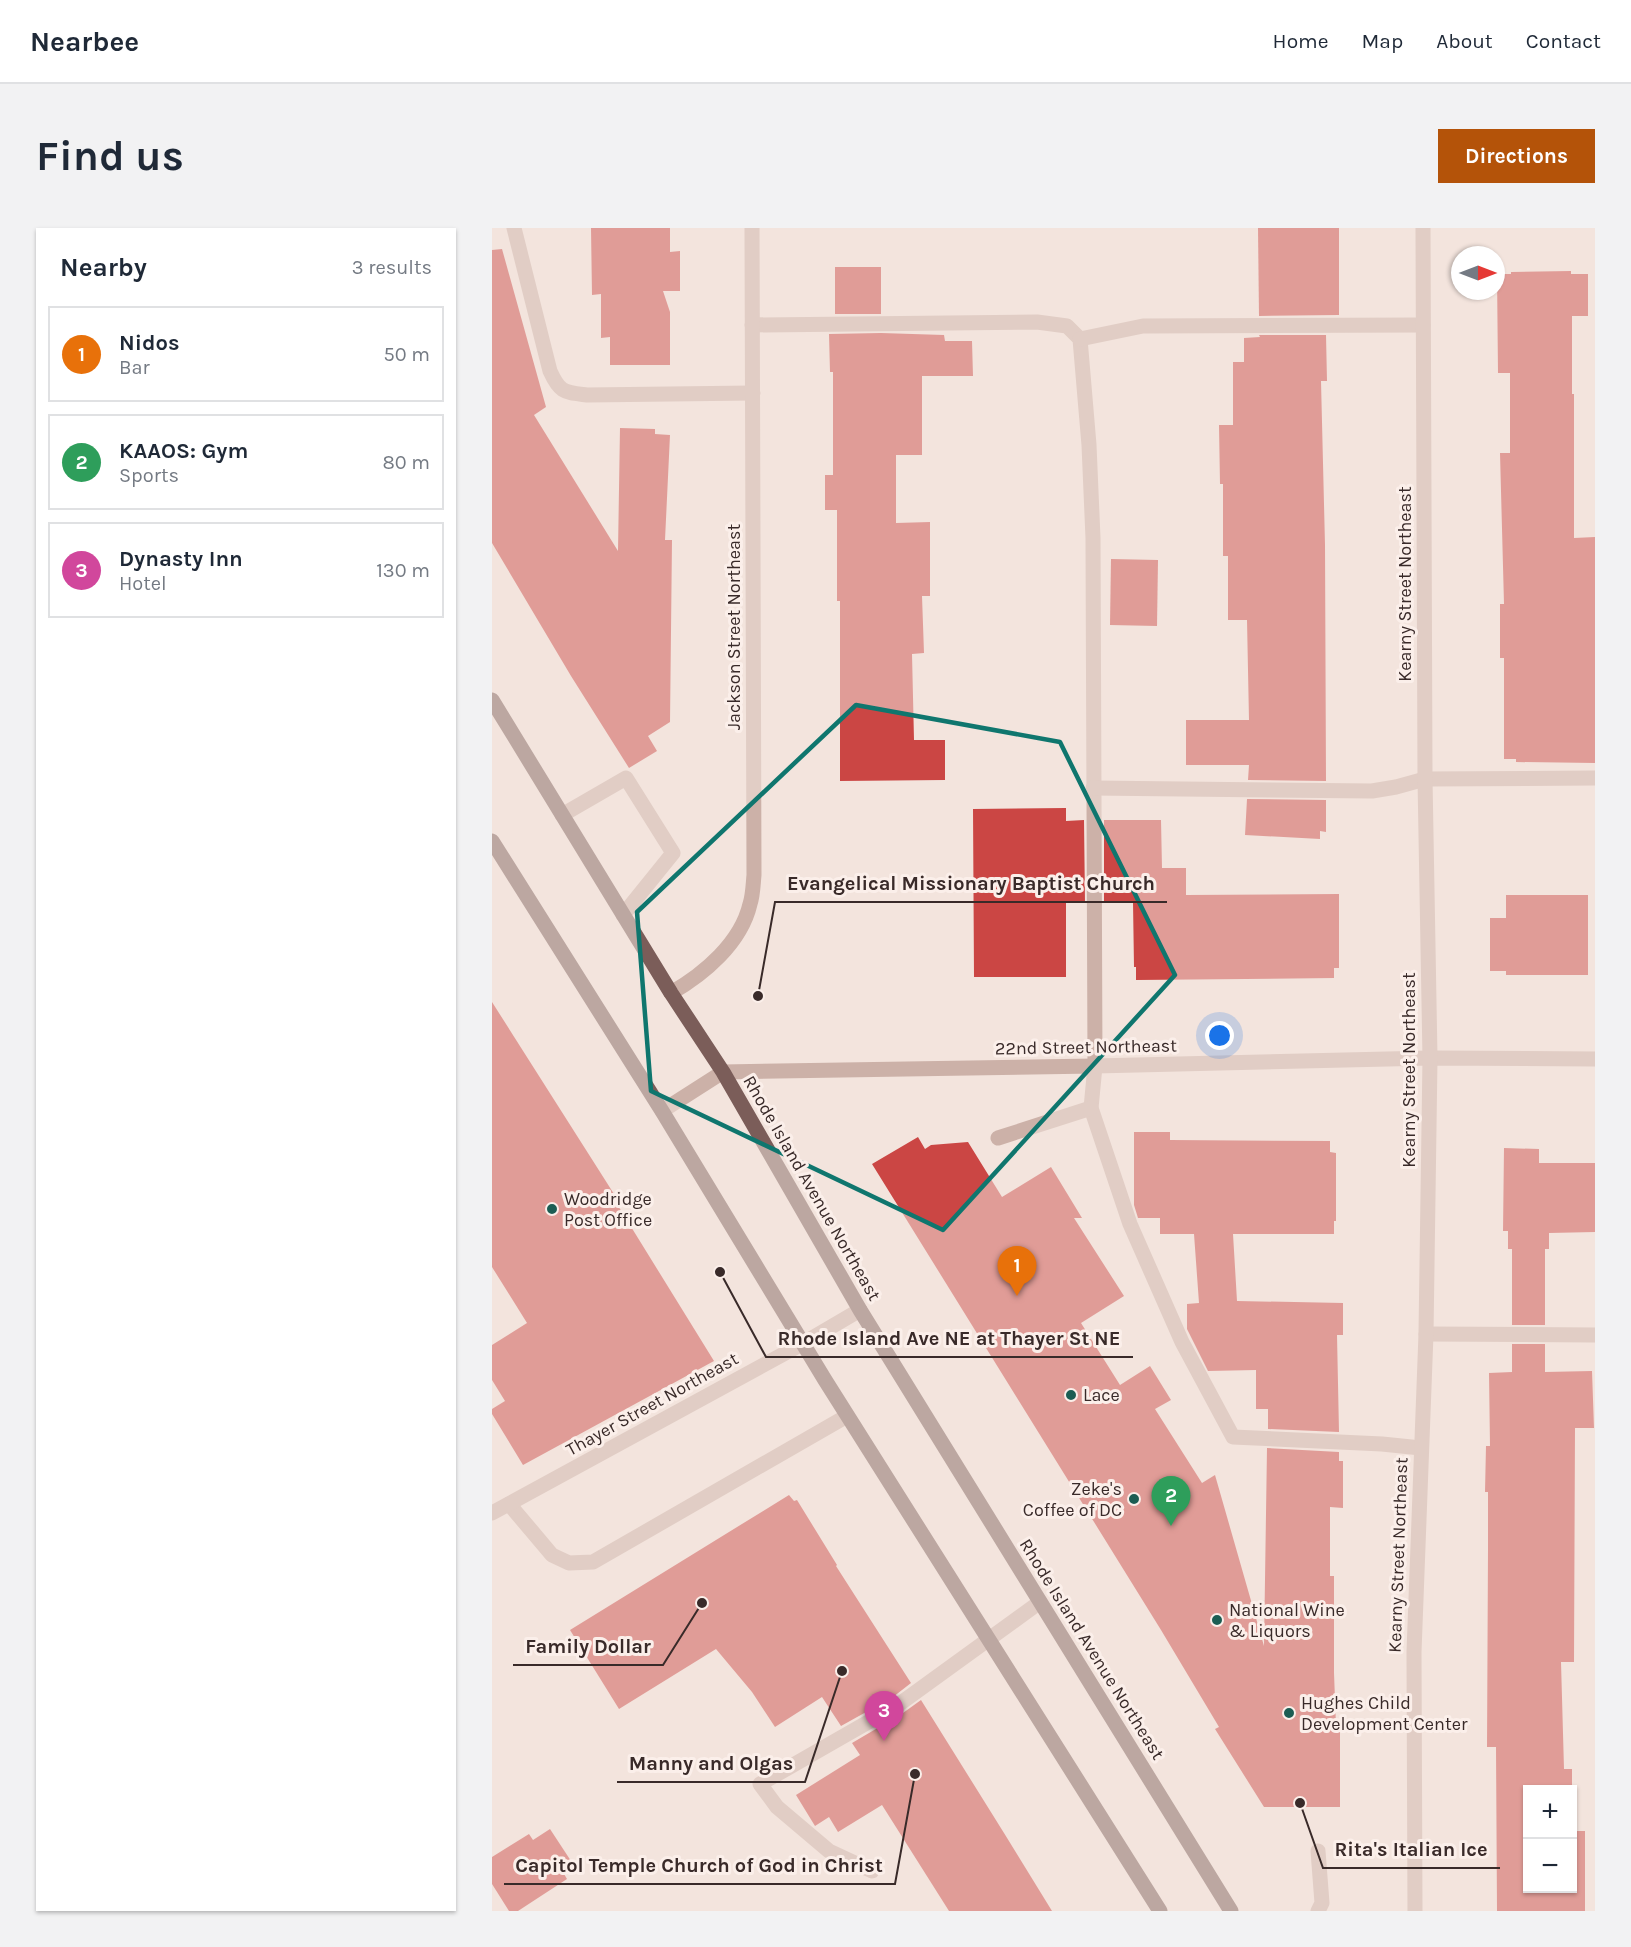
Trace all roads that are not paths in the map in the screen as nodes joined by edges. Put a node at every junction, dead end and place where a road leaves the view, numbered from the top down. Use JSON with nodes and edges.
{"nodes":[{"id":1,"x":514,"y":228,"type":"edge"},
{"id":2,"x":752,"y":228,"type":"edge"},
{"id":3,"x":1423,"y":228,"type":"edge"},
{"id":4,"x":752,"y":325,"type":"junction"},
{"id":5,"x":1423,"y":325,"type":"junction"},
{"id":6,"x":1080,"y":339,"type":"junction"},
{"id":7,"x":753,"y":393,"type":"junction"},
{"id":8,"x":492,"y":700,"type":"edge"},
{"id":9,"x":1595,"y":778,"type":"edge"},
{"id":10,"x":1425,"y":779,"type":"junction"},
{"id":11,"x":1093,"y":788,"type":"junction"},
{"id":12,"x":562,"y":816,"type":"junction"},
{"id":13,"x":492,"y":841,"type":"edge"},
{"id":14,"x":623,"y":915,"type":"junction"},
{"id":15,"x":671,"y":993,"type":"junction"},
{"id":16,"x":1430,"y":1058,"type":"junction"},
{"id":17,"x":1595,"y":1059,"type":"edge"},
{"id":18,"x":1095,"y":1066,"type":"junction"},
{"id":19,"x":723,"y":1072,"type":"junction"},
{"id":20,"x":1091,"y":1108,"type":"junction"},
{"id":21,"x":662,"y":1111,"type":"junction"},
{"id":22,"x":998,"y":1137,"type":"dead end"},
{"id":23,"x":860,"y":1310,"type":"junction"},
{"id":24,"x":1426,"y":1334,"type":"junction"},
{"id":25,"x":1595,"y":1335,"type":"edge"},
{"id":26,"x":802,"y":1344,"type":"junction"},
{"id":27,"x":847,"y":1416,"type":"junction"},
{"id":28,"x":1421,"y":1448,"type":"junction"},
{"id":29,"x":508,"y":1504,"type":"junction"},
{"id":30,"x":492,"y":1513,"type":"edge"},
{"id":31,"x":1040,"y":1602,"type":"junction"},
{"id":32,"x":988,"y":1640,"type":"junction"},
{"id":33,"x":1318,"y":1851,"type":"dead end"},
{"id":34,"x":872,"y":1871,"type":"dead end"},
{"id":35,"x":1160,"y":1911,"type":"edge"},
{"id":36,"x":1231,"y":1911,"type":"edge"},
{"id":37,"x":1318,"y":1911,"type":"edge"},
{"id":38,"x":1415,"y":1911,"type":"edge"}],
"edges":[{"from":1,"to":7,"type":"street"},
{"from":2,"to":4,"type":"street","name":"Jackson Street Northeast"},
{"from":3,"to":5,"type":"street","name":"Kearny Street Northeast"},
{"from":4,"to":6,"type":"street"},
{"from":4,"to":7,"type":"street","name":"Jackson Street Northeast"},
{"from":5,"to":6,"type":"street"},
{"from":5,"to":10,"type":"street","name":"Kearny Street Northeast"},
{"from":6,"to":11,"type":"street"},
{"from":7,"to":15,"type":"street","name":"Jackson Street Northeast"},
{"from":8,"to":12,"type":"main road","name":"Rhode Island Avenue Northeast"},
{"from":9,"to":10,"type":"street"},
{"from":10,"to":11,"type":"street"},
{"from":10,"to":16,"type":"street","name":"Kearny Street Northeast"},
{"from":11,"to":18,"type":"street"},
{"from":12,"to":14,"type":"main road","name":"Rhode Island Avenue Northeast"},
{"from":12,"to":14,"type":"street"},
{"from":13,"to":21,"type":"main road"},
{"from":14,"to":15,"type":"main road","name":"Rhode Island Avenue Northeast"},
{"from":15,"to":19,"type":"main road","name":"Rhode Island Avenue Northeast"},
{"from":16,"to":17,"type":"street","name":"22nd Street Northeast"},
{"from":16,"to":18,"type":"street","name":"22nd Street Northeast"},
{"from":16,"to":24,"type":"street","name":"Kearny Street Northeast"},
{"from":18,"to":19,"type":"street","name":"22nd Street Northeast"},
{"from":18,"to":20,"type":"street"},
{"from":19,"to":21,"type":"street"},
{"from":19,"to":23,"type":"main road","name":"Rhode Island Avenue Northeast"},
{"from":20,"to":22,"type":"street"},
{"from":20,"to":28,"type":"street"},
{"from":21,"to":26,"type":"main road"},
{"from":23,"to":26,"type":"street","name":"Thayer Street Northeast"},
{"from":23,"to":31,"type":"main road","name":"Rhode Island Avenue Northeast"},
{"from":24,"to":25,"type":"street"},
{"from":24,"to":28,"type":"street","name":"Kearny Street Northeast"},
{"from":26,"to":27,"type":"main road"},
{"from":26,"to":29,"type":"street","name":"Thayer Street Northeast"},
{"from":27,"to":29,"type":"street"},
{"from":27,"to":32,"type":"main road"},
{"from":28,"to":38,"type":"street","name":"Kearny Street Northeast"},
{"from":29,"to":30,"type":"street","name":"Thayer Street Northeast"},
{"from":31,"to":32,"type":"street"},
{"from":31,"to":36,"type":"main road","name":"Rhode Island Avenue Northeast"},
{"from":32,"to":34,"type":"street"},
{"from":32,"to":35,"type":"main road"},
{"from":33,"to":37,"type":"street"}]}
